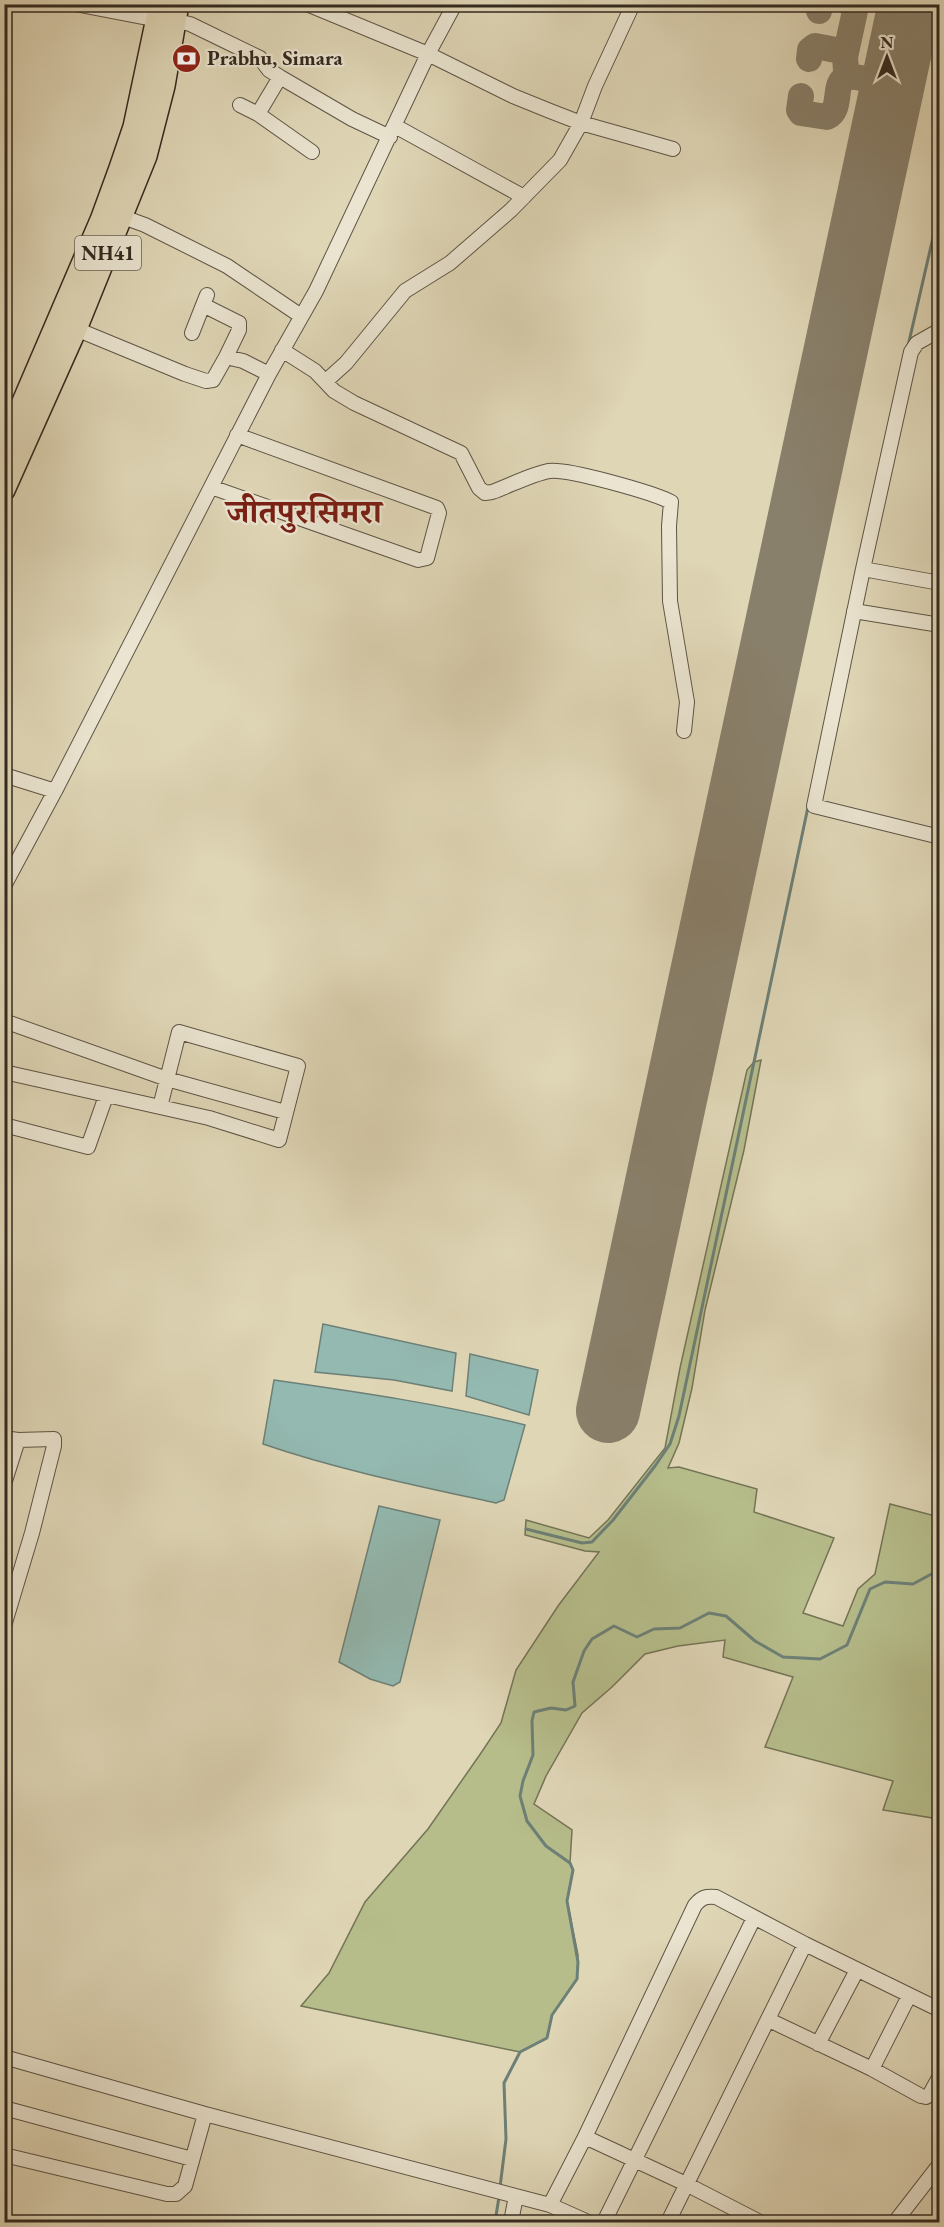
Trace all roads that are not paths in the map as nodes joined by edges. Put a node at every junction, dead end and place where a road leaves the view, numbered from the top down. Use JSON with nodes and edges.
{"nodes":[{"id":1,"x":75,"y":4,"type":"edge"},
{"id":2,"x":307,"y":4,"type":"edge"},
{"id":3,"x":454,"y":4,"type":"edge"},
{"id":4,"x":633,"y":4,"type":"edge"},
{"id":5,"x":168,"y":12,"type":"edge"},
{"id":6,"x":428,"y":54,"type":"junction"},
{"id":7,"x":280,"y":77,"type":"junction"},
{"id":8,"x":240,"y":105,"type":"dead end"},
{"id":9,"x":258,"y":114,"type":"junction"},
{"id":10,"x":580,"y":123,"type":"junction"},
{"id":11,"x":393,"y":131,"type":"junction"},
{"id":12,"x":673,"y":149,"type":"dead end"},
{"id":13,"x":312,"y":152,"type":"dead end"},
{"id":14,"x":524,"y":197,"type":"junction"},
{"id":15,"x":123,"y":217,"type":"junction"},
{"id":16,"x":301,"y":316,"type":"junction"},
{"id":17,"x":76,"y":329,"type":"junction"},
{"id":18,"x":939,"y":330,"type":"edge"},
{"id":19,"x":192,"y":333,"type":"dead end"},
{"id":20,"x":282,"y":350,"type":"junction"},
{"id":21,"x":226,"y":357,"type":"junction"},
{"id":22,"x":269,"y":374,"type":"junction"},
{"id":23,"x":326,"y":381,"type":"junction"},
{"id":24,"x":237,"y":435,"type":"junction"},
{"id":25,"x":4,"y":446,"type":"edge"},
{"id":26,"x":211,"y":487,"type":"junction"},
{"id":27,"x":4,"y":490,"type":"edge"},
{"id":28,"x":863,"y":569,"type":"junction"},
{"id":29,"x":939,"y":583,"type":"edge"},
{"id":30,"x":855,"y":611,"type":"junction"},
{"id":31,"x":939,"y":625,"type":"edge"},
{"id":32,"x":684,"y":731,"type":"dead end"},
{"id":33,"x":4,"y":775,"type":"edge"},
{"id":34,"x":55,"y":791,"type":"junction"},
{"id":35,"x":939,"y":837,"type":"edge"},
{"id":36,"x":4,"y":886,"type":"edge"},
{"id":37,"x":4,"y":1021,"type":"edge"},
{"id":38,"x":4,"y":1072,"type":"edge"},
{"id":39,"x":167,"y":1079,"type":"junction"},
{"id":40,"x":106,"y":1096,"type":"junction"},
{"id":41,"x":160,"y":1107,"type":"junction"},
{"id":42,"x":285,"y":1112,"type":"junction"},
{"id":43,"x":4,"y":1125,"type":"edge"},
{"id":44,"x":11,"y":1439,"type":"edge"},
{"id":45,"x":4,"y":1484,"type":"edge"},
{"id":46,"x":4,"y":1626,"type":"edge"},
{"id":47,"x":754,"y":1918,"type":"junction"},
{"id":48,"x":805,"y":1944,"type":"junction"},
{"id":49,"x":857,"y":1970,"type":"junction"},
{"id":50,"x":909,"y":1996,"type":"junction"},
{"id":51,"x":939,"y":2010,"type":"edge"},
{"id":52,"x":769,"y":2020,"type":"junction"},
{"id":53,"x":818,"y":2044,"type":"junction"},
{"id":54,"x":4,"y":2057,"type":"edge"},
{"id":55,"x":873,"y":2069,"type":"junction"},
{"id":56,"x":939,"y":2076,"type":"edge"},
{"id":57,"x":4,"y":2108,"type":"edge"},
{"id":58,"x":205,"y":2114,"type":"junction"},
{"id":59,"x":585,"y":2137,"type":"junction"},
{"id":60,"x":4,"y":2155,"type":"edge"},
{"id":61,"x":192,"y":2159,"type":"junction"},
{"id":62,"x":636,"y":2160,"type":"junction"},
{"id":63,"x":939,"y":2163,"type":"edge"},
{"id":64,"x":686,"y":2184,"type":"junction"},
{"id":65,"x":503,"y":2193,"type":"junction"},
{"id":66,"x":550,"y":2205,"type":"junction"},
{"id":67,"x":511,"y":2223,"type":"edge"},
{"id":68,"x":588,"y":2223,"type":"edge"},
{"id":69,"x":604,"y":2223,"type":"edge"},
{"id":70,"x":668,"y":2223,"type":"edge"},
{"id":71,"x":760,"y":2223,"type":"edge"},
{"id":72,"x":895,"y":2223,"type":"edge"}],
"edges":[{"from":1,"to":5,"type":"street"},
{"from":2,"to":6,"type":"street"},
{"from":3,"to":6,"type":"street"},
{"from":4,"to":10,"type":"street"},
{"from":5,"to":7,"type":"street"},
{"from":5,"to":15,"type":"highway","number":"NH41"},
{"from":5,"to":25,"type":"highway","number":"NH41"},
{"from":6,"to":10,"type":"street"},
{"from":6,"to":11,"type":"street"},
{"from":7,"to":9,"type":"street"},
{"from":7,"to":11,"type":"street"},
{"from":8,"to":9,"type":"street"},
{"from":9,"to":13,"type":"street"},
{"from":10,"to":12,"type":"street"},
{"from":10,"to":14,"type":"street"},
{"from":11,"to":14,"type":"street"},
{"from":11,"to":16,"type":"street"},
{"from":14,"to":23,"type":"street"},
{"from":15,"to":16,"type":"street"},
{"from":15,"to":17,"type":"highway","number":"NH41"},
{"from":16,"to":20,"type":"street"},
{"from":17,"to":21,"type":"street"},
{"from":17,"to":27,"type":"highway","number":"NH41"},
{"from":18,"to":28,"type":"street"},
{"from":19,"to":21,"type":"street"},
{"from":20,"to":22,"type":"street"},
{"from":20,"to":23,"type":"street"},
{"from":21,"to":22,"type":"street"},
{"from":22,"to":24,"type":"street"},
{"from":23,"to":32,"type":"street"},
{"from":24,"to":26,"type":"street"},
{"from":24,"to":26,"type":"street"},
{"from":26,"to":34,"type":"street"},
{"from":28,"to":29,"type":"street"},
{"from":28,"to":30,"type":"street"},
{"from":30,"to":31,"type":"street"},
{"from":30,"to":35,"type":"street"},
{"from":33,"to":34,"type":"street"},
{"from":34,"to":36,"type":"street"},
{"from":37,"to":39,"type":"street"},
{"from":38,"to":40,"type":"street"},
{"from":39,"to":41,"type":"street"},
{"from":39,"to":42,"type":"street"},
{"from":39,"to":42,"type":"street"},
{"from":40,"to":41,"type":"street"},
{"from":40,"to":43,"type":"street"},
{"from":41,"to":42,"type":"street"},
{"from":44,"to":45,"type":"street"},
{"from":44,"to":46,"type":"street"},
{"from":47,"to":48,"type":"street"},
{"from":47,"to":59,"type":"street"},
{"from":47,"to":62,"type":"street"},
{"from":48,"to":49,"type":"street"},
{"from":48,"to":52,"type":"street"},
{"from":49,"to":50,"type":"street"},
{"from":49,"to":53,"type":"street"},
{"from":50,"to":51,"type":"street"},
{"from":50,"to":55,"type":"street"},
{"from":52,"to":53,"type":"street"},
{"from":52,"to":64,"type":"street"},
{"from":53,"to":55,"type":"street"},
{"from":54,"to":58,"type":"street"},
{"from":55,"to":56,"type":"street"},
{"from":57,"to":61,"type":"street"},
{"from":58,"to":61,"type":"street"},
{"from":58,"to":65,"type":"street"},
{"from":59,"to":62,"type":"street"},
{"from":59,"to":66,"type":"street"},
{"from":60,"to":61,"type":"street"},
{"from":62,"to":64,"type":"street"},
{"from":62,"to":69,"type":"street"},
{"from":63,"to":72,"type":"street"},
{"from":64,"to":70,"type":"street"},
{"from":64,"to":71,"type":"street"},
{"from":65,"to":66,"type":"street"},
{"from":65,"to":67,"type":"street"},
{"from":66,"to":68,"type":"street"}]}
